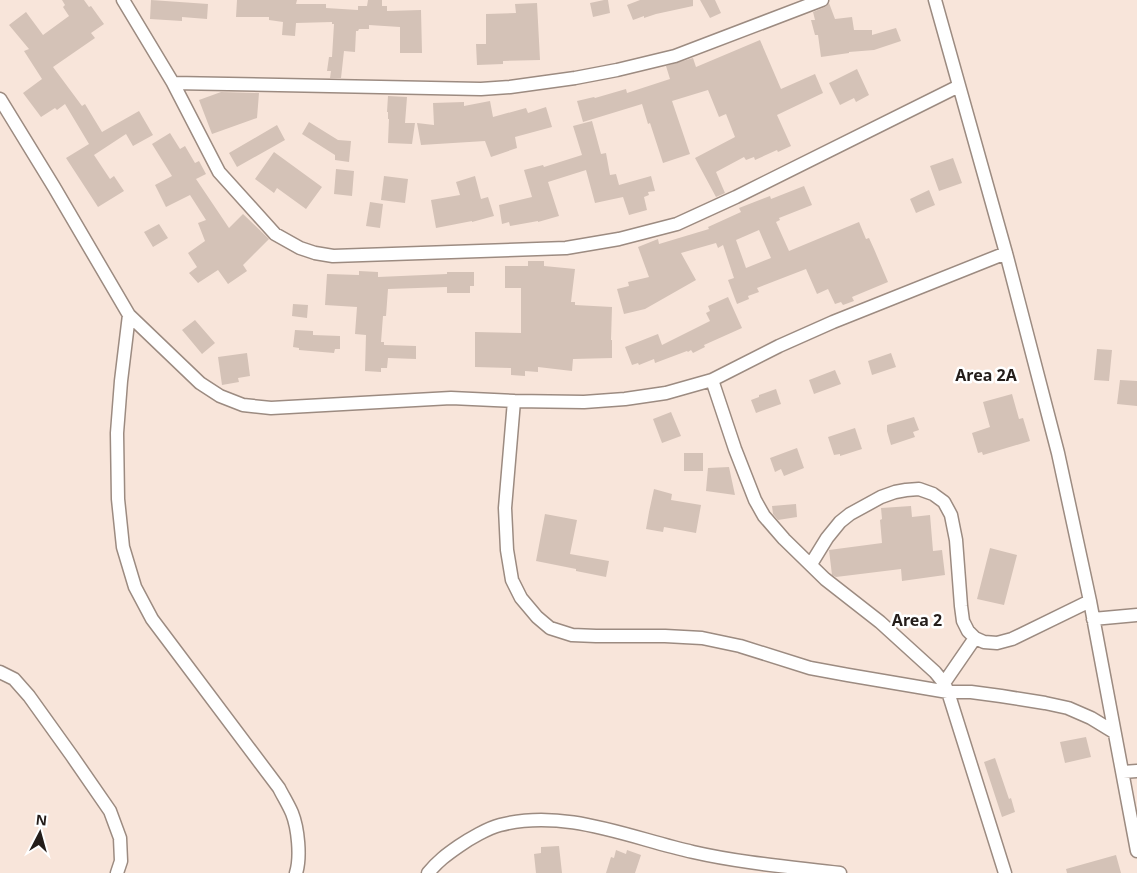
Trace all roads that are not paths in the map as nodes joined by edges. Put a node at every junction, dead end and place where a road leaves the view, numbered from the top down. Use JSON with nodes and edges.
{"nodes":[{"id":1,"x":123,"y":0,"type":"edge"},
{"id":2,"x":822,"y":0,"type":"edge"},
{"id":3,"x":935,"y":0,"type":"edge"},
{"id":4,"x":173,"y":83,"type":"junction"},
{"id":5,"x":959,"y":86,"type":"junction"},
{"id":6,"x":0,"y":98,"type":"edge"},
{"id":7,"x":1006,"y":253,"type":"junction"},
{"id":8,"x":129,"y":315,"type":"junction"},
{"id":9,"x":712,"y":380,"type":"junction"},
{"id":10,"x":514,"y":401,"type":"junction"},
{"id":11,"x":811,"y":564,"type":"junction"},
{"id":12,"x":1090,"y":601,"type":"junction"},
{"id":13,"x":1137,"y":615,"type":"edge"},
{"id":14,"x":1093,"y":618,"type":"junction"},
{"id":15,"x":975,"y":638,"type":"junction"},
{"id":16,"x":0,"y":672,"type":"edge"},
{"id":17,"x":946,"y":688,"type":"junction"},
{"id":18,"x":1114,"y":732,"type":"junction"},
{"id":19,"x":1137,"y":771,"type":"edge"},
{"id":20,"x":1123,"y":772,"type":"junction"},
{"id":21,"x":1137,"y":852,"type":"edge"},
{"id":22,"x":118,"y":873,"type":"edge"},
{"id":23,"x":296,"y":873,"type":"edge"},
{"id":24,"x":428,"y":873,"type":"edge"},
{"id":25,"x":840,"y":873,"type":"edge"},
{"id":26,"x":1005,"y":873,"type":"edge"}],
"edges":[{"from":1,"to":4,"type":"street"},
{"from":2,"to":4,"type":"street"},
{"from":3,"to":5,"type":"street"},
{"from":4,"to":5,"type":"street"},
{"from":5,"to":7,"type":"street"},
{"from":6,"to":8,"type":"street"},
{"from":7,"to":9,"type":"street"},
{"from":7,"to":12,"type":"street"},
{"from":8,"to":10,"type":"street"},
{"from":8,"to":23,"type":"street"},
{"from":9,"to":10,"type":"street"},
{"from":9,"to":11,"type":"street"},
{"from":10,"to":17,"type":"street"},
{"from":11,"to":15,"type":"street"},
{"from":11,"to":17,"type":"street"},
{"from":12,"to":14,"type":"street"},
{"from":12,"to":15,"type":"street"},
{"from":13,"to":14,"type":"street"},
{"from":14,"to":18,"type":"street"},
{"from":15,"to":17,"type":"street"},
{"from":16,"to":22,"type":"street"},
{"from":17,"to":18,"type":"street"},
{"from":17,"to":26,"type":"street"},
{"from":18,"to":20,"type":"street"},
{"from":19,"to":20,"type":"street"},
{"from":20,"to":21,"type":"street"},
{"from":24,"to":25,"type":"street"}]}
